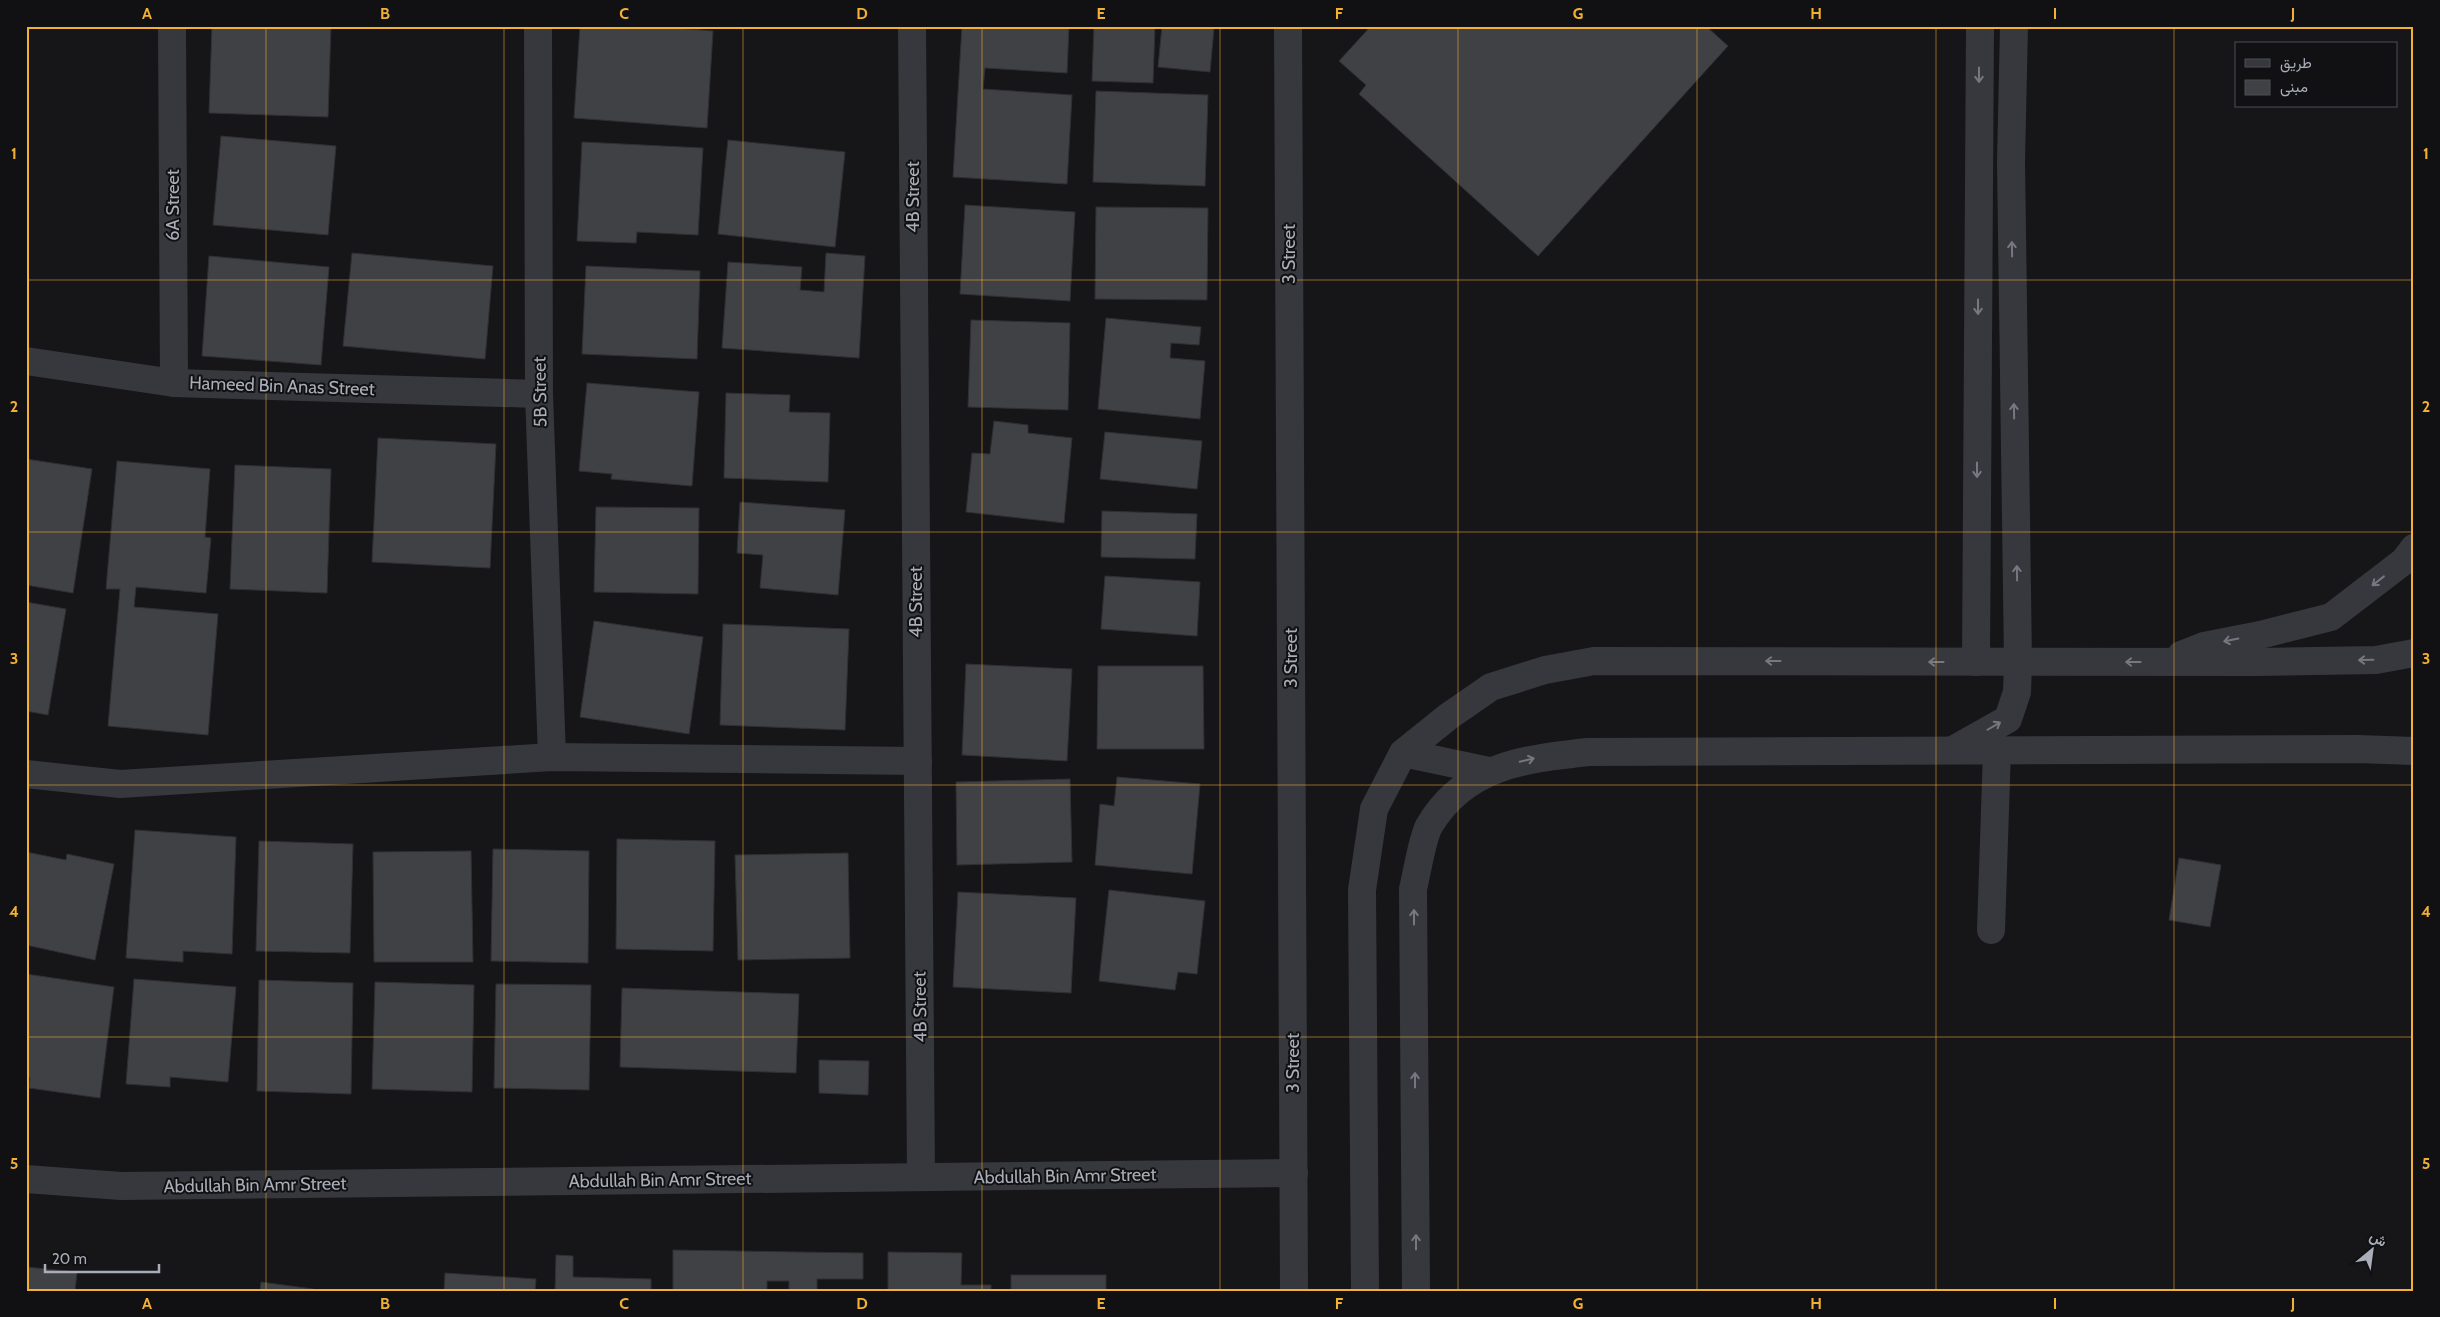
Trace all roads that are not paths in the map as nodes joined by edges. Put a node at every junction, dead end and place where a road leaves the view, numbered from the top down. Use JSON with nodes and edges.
{"nodes":[{"id":1,"x":172,"y":26,"type":"edge"},
{"id":2,"x":538,"y":26,"type":"edge"},
{"id":3,"x":912,"y":26,"type":"edge"},
{"id":4,"x":1288,"y":26,"type":"edge"},
{"id":5,"x":1980,"y":26,"type":"edge"},
{"id":6,"x":2014,"y":26,"type":"edge"},
{"id":7,"x":26,"y":360,"type":"edge"},
{"id":8,"x":174,"y":383,"type":"junction"},
{"id":9,"x":539,"y":394,"type":"junction"},
{"id":10,"x":2414,"y":548,"type":"edge"},
{"id":11,"x":2414,"y":653,"type":"edge"},
{"id":12,"x":1976,"y":662,"type":"junction"},
{"id":13,"x":2018,"y":662,"type":"junction"},
{"id":14,"x":2164,"y":662,"type":"junction"},
{"id":15,"x":1952,"y":750,"type":"junction"},
{"id":16,"x":1997,"y":750,"type":"junction"},
{"id":17,"x":2414,"y":751,"type":"edge"},
{"id":18,"x":1403,"y":753,"type":"junction"},
{"id":19,"x":552,"y":757,"type":"junction"},
{"id":20,"x":918,"y":761,"type":"junction"},
{"id":21,"x":1490,"y":771,"type":"junction"},
{"id":22,"x":26,"y":774,"type":"edge"},
{"id":23,"x":1991,"y":930,"type":"dead end"},
{"id":24,"x":1294,"y":1173,"type":"junction"},
{"id":25,"x":921,"y":1177,"type":"junction"},
{"id":26,"x":26,"y":1178,"type":"edge"},
{"id":27,"x":1294,"y":1291,"type":"edge"},
{"id":28,"x":1365,"y":1291,"type":"edge"},
{"id":29,"x":1416,"y":1291,"type":"edge"}],
"edges":[{"from":1,"to":8,"type":"street","name":"6A Street"},
{"from":2,"to":9,"type":"street","name":"5B Street"},
{"from":3,"to":20,"type":"street","name":"4B Street"},
{"from":4,"to":24,"type":"street","name":"3 Street"},
{"from":5,"to":12,"type":"street","one_way":true},
{"from":13,"to":6,"type":"street","one_way":true},
{"from":7,"to":8,"type":"street","name":"Hameed Bin Anas Street"},
{"from":8,"to":9,"type":"street","name":"Hameed Bin Anas Street"},
{"from":9,"to":19,"type":"street","name":"5B Street"},
{"from":10,"to":14,"type":"street","one_way":true},
{"from":11,"to":14,"type":"street","one_way":true},
{"from":12,"to":13,"type":"street"},
{"from":12,"to":18,"type":"street","one_way":true},
{"from":14,"to":13,"type":"street","one_way":true},
{"from":15,"to":13,"type":"street","one_way":true},
{"from":15,"to":16,"type":"street"},
{"from":21,"to":15,"type":"street","one_way":true},
{"from":16,"to":17,"type":"street"},
{"from":16,"to":23,"type":"street"},
{"from":18,"to":21,"type":"street"},
{"from":18,"to":28,"type":"street"},
{"from":19,"to":20,"type":"street"},
{"from":19,"to":22,"type":"street"},
{"from":20,"to":25,"type":"street","name":"4B Street"},
{"from":29,"to":21,"type":"street","one_way":true},
{"from":24,"to":25,"type":"street","name":"Abdullah Bin Amr Street"},
{"from":24,"to":27,"type":"street","name":"3 Street"},
{"from":25,"to":26,"type":"street","name":"Abdullah Bin Amr Street"}]}
